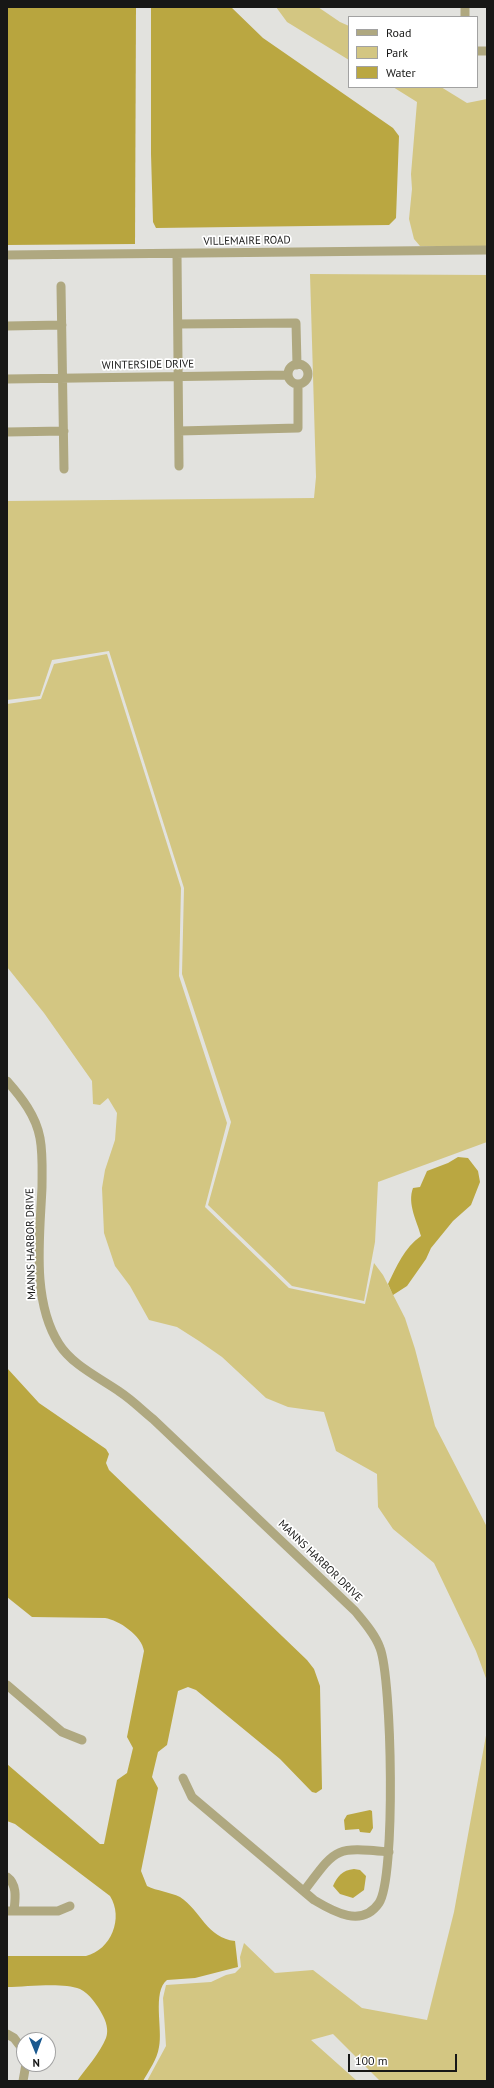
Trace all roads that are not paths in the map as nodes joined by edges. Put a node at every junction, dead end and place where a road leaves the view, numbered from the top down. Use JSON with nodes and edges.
{"nodes":[{"id":1,"x":487,"y":250,"type":"edge"},
{"id":2,"x":177,"y":254,"type":"junction"},
{"id":3,"x":7,"y":255,"type":"edge"},
{"id":4,"x":61,"y":286,"type":"dead end"},
{"id":5,"x":178,"y":324,"type":"junction"},
{"id":6,"x":62,"y":325,"type":"junction"},
{"id":7,"x":7,"y":326,"type":"edge"},
{"id":8,"x":297,"y":365,"type":"junction"},
{"id":9,"x":288,"y":376,"type":"junction"},
{"id":10,"x":178,"y":377,"type":"junction"},
{"id":11,"x":63,"y":378,"type":"junction"},
{"id":12,"x":7,"y":379,"type":"edge"},
{"id":13,"x":298,"y":384,"type":"junction"},
{"id":14,"x":179,"y":430,"type":"junction"},
{"id":15,"x":64,"y":431,"type":"junction"},
{"id":16,"x":7,"y":432,"type":"edge"},
{"id":17,"x":179,"y":466,"type":"dead end"},
{"id":18,"x":64,"y":469,"type":"dead end"},
{"id":19,"x":7,"y":1081,"type":"edge"},
{"id":20,"x":7,"y":1685,"type":"edge"},
{"id":21,"x":82,"y":1740,"type":"dead end"},
{"id":22,"x":183,"y":1778,"type":"dead end"},
{"id":23,"x":389,"y":1852,"type":"junction"},
{"id":24,"x":7,"y":1877,"type":"edge"},
{"id":25,"x":304,"y":1891,"type":"junction"},
{"id":26,"x":70,"y":1906,"type":"dead end"},
{"id":27,"x":10,"y":1911,"type":"edge"},
{"id":28,"x":7,"y":2034,"type":"edge"},
{"id":29,"x":16,"y":2041,"type":"edge"}],
"edges":[{"from":1,"to":2,"type":"street","name":"VILLEMAIRE ROAD"},
{"from":2,"to":3,"type":"street","name":"VILLEMAIRE ROAD"},
{"from":2,"to":5,"type":"street"},
{"from":4,"to":6,"type":"street"},
{"from":5,"to":8,"type":"street"},
{"from":5,"to":10,"type":"street"},
{"from":6,"to":7,"type":"street"},
{"from":6,"to":11,"type":"street"},
{"from":8,"to":9,"type":"street"},
{"from":8,"to":13,"type":"street"},
{"from":9,"to":10,"type":"street","name":"WINTERSIDE DRIVE"},
{"from":9,"to":13,"type":"street"},
{"from":10,"to":11,"type":"street","name":"WINTERSIDE DRIVE"},
{"from":10,"to":14,"type":"street"},
{"from":11,"to":12,"type":"street","name":"WINTERSIDE DRIVE"},
{"from":11,"to":15,"type":"street"},
{"from":13,"to":14,"type":"street"},
{"from":14,"to":17,"type":"street"},
{"from":15,"to":16,"type":"street"},
{"from":15,"to":18,"type":"street"},
{"from":19,"to":23,"type":"street","name":"MANNS HARBOR DRIVE"},
{"from":20,"to":21,"type":"street"},
{"from":22,"to":25,"type":"street","name":"MANNS HARBOR DRIVE"},
{"from":23,"to":25,"type":"street"},
{"from":23,"to":25,"type":"street","name":"MANNS HARBOR DRIVE"},
{"from":24,"to":27,"type":"street"},
{"from":26,"to":27,"type":"street"},
{"from":28,"to":29,"type":"street"}]}
